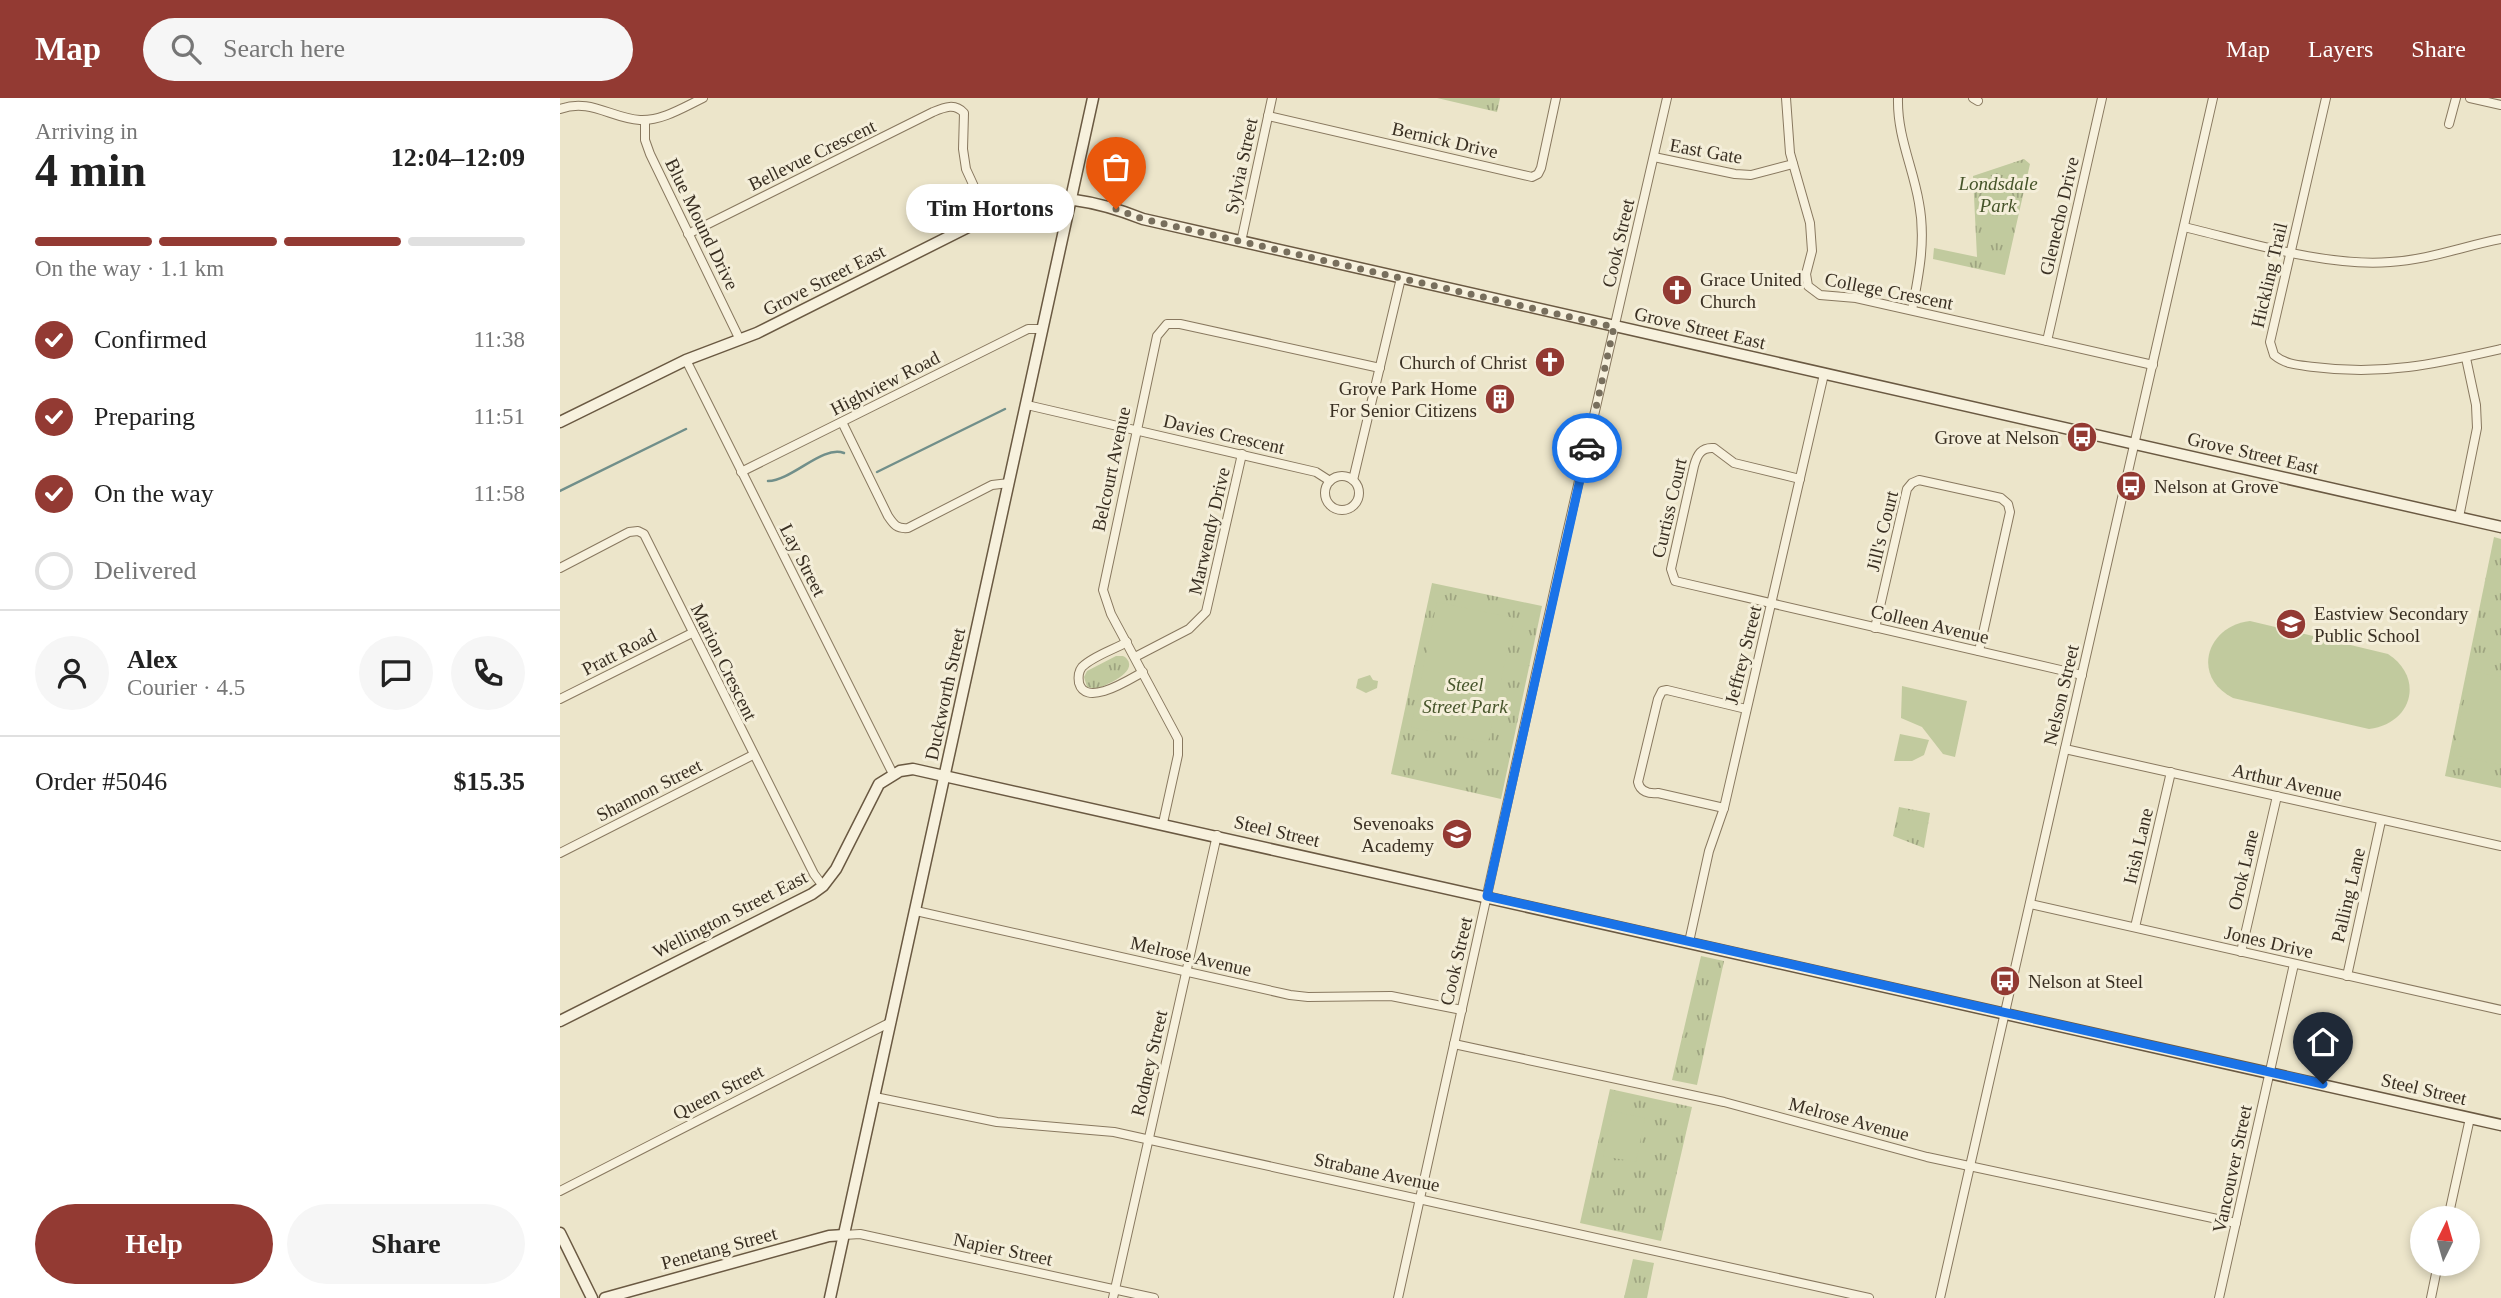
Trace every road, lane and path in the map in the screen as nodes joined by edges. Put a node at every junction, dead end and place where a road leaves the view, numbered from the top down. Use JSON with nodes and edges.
{"nodes":[{"id":1,"x":703,"y":98,"type":"edge"},
{"id":2,"x":1093,"y":98,"type":"edge"},
{"id":3,"x":1272,"y":98,"type":"edge"},
{"id":4,"x":1556,"y":98,"type":"edge"},
{"id":5,"x":1667,"y":98,"type":"edge"},
{"id":6,"x":1786,"y":98,"type":"edge"},
{"id":7,"x":1898,"y":98,"type":"edge"},
{"id":8,"x":2102,"y":98,"type":"edge"},
{"id":9,"x":2213,"y":98,"type":"edge"},
{"id":10,"x":2326,"y":98,"type":"edge"},
{"id":11,"x":2456,"y":98,"type":"edge"},
{"id":12,"x":2470,"y":98,"type":"edge"},
{"id":13,"x":591,"y":102,"type":"edge"},
{"id":14,"x":2501,"y":105,"type":"edge"},
{"id":15,"x":560,"y":109,"type":"edge"},
{"id":16,"x":1268,"y":116,"type":"junction"},
{"id":17,"x":645,"y":120,"type":"junction"},
{"id":18,"x":2449,"y":124,"type":"dead end"},
{"id":19,"x":1654,"y":157,"type":"junction"},
{"id":20,"x":1793,"y":164,"type":"junction"},
{"id":21,"x":1069,"y":200,"type":"junction"},
{"id":22,"x":988,"y":217,"type":"junction"},
{"id":23,"x":2184,"y":227,"type":"junction"},
{"id":24,"x":688,"y":234,"type":"junction"},
{"id":25,"x":2501,"y":239,"type":"edge"},
{"id":26,"x":1241,"y":242,"type":"junction"},
{"id":27,"x":2291,"y":251,"type":"junction"},
{"id":28,"x":1401,"y":278,"type":"junction"},
{"id":29,"x":1912,"y":310,"type":"junction"},
{"id":30,"x":1614,"y":327,"type":"junction"},
{"id":31,"x":1043,"y":329,"type":"junction"},
{"id":32,"x":740,"y":340,"type":"junction"},
{"id":33,"x":2047,"y":341,"type":"junction"},
{"id":34,"x":2501,"y":349,"type":"edge"},
{"id":35,"x":2466,"y":358,"type":"junction"},
{"id":36,"x":686,"y":360,"type":"junction"},
{"id":37,"x":2153,"y":365,"type":"junction"},
{"id":38,"x":1380,"y":368,"type":"junction"},
{"id":39,"x":1824,"y":374,"type":"junction"},
{"id":40,"x":1027,"y":405,"type":"junction"},
{"id":41,"x":560,"y":422,"type":"edge"},
{"id":42,"x":842,"y":422,"type":"junction"},
{"id":43,"x":1136,"y":430,"type":"junction"},
{"id":44,"x":2134,"y":444,"type":"junction"},
{"id":45,"x":1242,"y":454,"type":"junction"},
{"id":46,"x":741,"y":472,"type":"junction"},
{"id":47,"x":1800,"y":479,"type":"junction"},
{"id":48,"x":1353,"y":480,"type":"junction"},
{"id":49,"x":1330,"y":481,"type":"junction"},
{"id":50,"x":1009,"y":483,"type":"junction"},
{"id":51,"x":2459,"y":517,"type":"junction"},
{"id":52,"x":2501,"y":527,"type":"edge"},
{"id":53,"x":560,"y":568,"type":"edge"},
{"id":54,"x":1771,"y":604,"type":"junction"},
{"id":55,"x":1875,"y":628,"type":"junction"},
{"id":56,"x":692,"y":633,"type":"junction"},
{"id":57,"x":1127,"y":642,"type":"junction"},
{"id":58,"x":1979,"y":651,"type":"junction"},
{"id":59,"x":1135,"y":657,"type":"junction"},
{"id":60,"x":1143,"y":672,"type":"junction"},
{"id":61,"x":2082,"y":675,"type":"junction"},
{"id":62,"x":560,"y":699,"type":"edge"},
{"id":63,"x":1746,"y":709,"type":"junction"},
{"id":64,"x":2065,"y":749,"type":"junction"},
{"id":65,"x":753,"y":755,"type":"junction"},
{"id":66,"x":2171,"y":772,"type":"junction"},
{"id":67,"x":893,"y":774,"type":"junction"},
{"id":68,"x":946,"y":774,"type":"junction"},
{"id":69,"x":2277,"y":796,"type":"junction"},
{"id":70,"x":1724,"y":808,"type":"junction"},
{"id":71,"x":2381,"y":821,"type":"junction"},
{"id":72,"x":1163,"y":823,"type":"junction"},
{"id":73,"x":1217,"y":835,"type":"junction"},
{"id":74,"x":2501,"y":846,"type":"edge"},
{"id":75,"x":560,"y":853,"type":"edge"},
{"id":76,"x":823,"y":886,"type":"junction"},
{"id":77,"x":1487,"y":896,"type":"junction"},
{"id":78,"x":2030,"y":904,"type":"junction"},
{"id":79,"x":916,"y":911,"type":"junction"},
{"id":80,"x":2135,"y":928,"type":"junction"},
{"id":81,"x":1689,"y":942,"type":"junction"},
{"id":82,"x":2241,"y":952,"type":"junction"},
{"id":83,"x":2294,"y":964,"type":"junction"},
{"id":84,"x":1186,"y":971,"type":"junction"},
{"id":85,"x":2347,"y":976,"type":"junction"},
{"id":86,"x":1462,"y":1010,"type":"junction"},
{"id":87,"x":2501,"y":1010,"type":"edge"},
{"id":88,"x":2005,"y":1013,"type":"junction"},
{"id":89,"x":560,"y":1021,"type":"edge"},
{"id":90,"x":891,"y":1022,"type":"junction"},
{"id":91,"x":1454,"y":1044,"type":"junction"},
{"id":92,"x":2270,"y":1072,"type":"junction"},
{"id":93,"x":875,"y":1097,"type":"junction"},
{"id":94,"x":2470,"y":1118,"type":"junction"},
{"id":95,"x":2501,"y":1125,"type":"edge"},
{"id":96,"x":1148,"y":1139,"type":"junction"},
{"id":97,"x":1969,"y":1166,"type":"junction"},
{"id":98,"x":560,"y":1191,"type":"edge"},
{"id":99,"x":1420,"y":1198,"type":"junction"},
{"id":100,"x":2451,"y":1206,"type":"edge"},
{"id":101,"x":2236,"y":1223,"type":"junction"},
{"id":102,"x":560,"y":1233,"type":"edge"},
{"id":103,"x":844,"y":1235,"type":"junction"},
{"id":104,"x":2436,"y":1276,"type":"edge"},
{"id":105,"x":1114,"y":1294,"type":"edge"},
{"id":106,"x":592,"y":1298,"type":"edge"},
{"id":107,"x":605,"y":1298,"type":"edge"},
{"id":108,"x":830,"y":1298,"type":"edge"},
{"id":109,"x":1154,"y":1298,"type":"edge"},
{"id":110,"x":1398,"y":1298,"type":"edge"},
{"id":111,"x":1868,"y":1298,"type":"edge"},
{"id":112,"x":1940,"y":1298,"type":"edge"},
{"id":113,"x":2219,"y":1298,"type":"edge"},
{"id":114,"x":2431,"y":1298,"type":"edge"}],
"edges":[{"from":1,"to":17,"type":"street"},
{"from":2,"to":21,"type":"street","name":"Duckworth Street"},
{"from":3,"to":16,"type":"street","name":"Sylvia Street"},
{"from":4,"to":16,"type":"street","name":"Bernick Drive"},
{"from":5,"to":19,"type":"street","name":"Cook Street"},
{"from":6,"to":20,"type":"street","name":"College Crescent"},
{"from":7,"to":29,"type":"street"},
{"from":8,"to":33,"type":"street","name":"Glenecho Drive"},
{"from":9,"to":23,"type":"street","name":"Nelson Street"},
{"from":10,"to":27,"type":"street","name":"Hickling Trail"},
{"from":11,"to":18,"type":"street"},
{"from":12,"to":14,"type":"street"},
{"from":13,"to":15,"type":"street"},
{"from":13,"to":17,"type":"street"},
{"from":16,"to":26,"type":"street","name":"Sylvia Street"},
{"from":17,"to":24,"type":"street","name":"Blue Mound Drive"},
{"from":19,"to":20,"type":"street","name":"East Gate"},
{"from":19,"to":30,"type":"street","name":"Cook Street"},
{"from":20,"to":29,"type":"street","name":"College Crescent"},
{"from":21,"to":22,"type":"street","name":"Grove Street East"},
{"from":21,"to":26,"type":"street","name":"Grove Street East"},
{"from":21,"to":31,"type":"street","name":"Duckworth Street"},
{"from":22,"to":24,"type":"street","name":"Bellevue Crescent"},
{"from":22,"to":32,"type":"street","name":"Grove Street East"},
{"from":23,"to":27,"type":"street"},
{"from":23,"to":37,"type":"street","name":"Nelson Street"},
{"from":24,"to":32,"type":"street","name":"Blue Mound Drive"},
{"from":25,"to":27,"type":"street"},
{"from":26,"to":28,"type":"street","name":"Grove Street East"},
{"from":27,"to":35,"type":"street","name":"Hickling Trail"},
{"from":28,"to":30,"type":"street","name":"Grove Street East"},
{"from":28,"to":38,"type":"street"},
{"from":29,"to":33,"type":"street","name":"College Crescent"},
{"from":30,"to":39,"type":"street","name":"Grove Street East"},
{"from":30,"to":77,"type":"street","name":"Cook Street"},
{"from":31,"to":40,"type":"street","name":"Duckworth Street"},
{"from":31,"to":42,"type":"street","name":"Highview Road"},
{"from":32,"to":36,"type":"street","name":"Grove Street East"},
{"from":33,"to":37,"type":"street","name":"College Crescent"},
{"from":34,"to":35,"type":"street","name":"Hickling Trail"},
{"from":35,"to":51,"type":"street"},
{"from":36,"to":41,"type":"street","name":"Grove Street East"},
{"from":36,"to":46,"type":"street","name":"Lay Street"},
{"from":37,"to":44,"type":"street","name":"Nelson Street"},
{"from":38,"to":43,"type":"street","name":"Belcourt Avenue"},
{"from":38,"to":48,"type":"street"},
{"from":39,"to":44,"type":"street","name":"Grove Street East"},
{"from":39,"to":47,"type":"street","name":"Jeffrey Street"},
{"from":40,"to":43,"type":"street","name":"Davies Crescent"},
{"from":40,"to":50,"type":"street","name":"Duckworth Street"},
{"from":42,"to":46,"type":"street","name":"Highview Road"},
{"from":42,"to":50,"type":"street"},
{"from":43,"to":45,"type":"street","name":"Davies Crescent"},
{"from":43,"to":57,"type":"street","name":"Belcourt Avenue"},
{"from":44,"to":51,"type":"street","name":"Grove Street East"},
{"from":44,"to":61,"type":"street","name":"Nelson Street"},
{"from":45,"to":49,"type":"street","name":"Davies Crescent"},
{"from":45,"to":59,"type":"street","name":"Marwendy Drive"},
{"from":46,"to":67,"type":"street","name":"Lay Street"},
{"from":47,"to":54,"type":"street","name":"Jeffrey Street"},
{"from":47,"to":54,"type":"street","name":"Curtiss Court"},
{"from":48,"to":49,"type":"street","name":"Davies Crescent"},
{"from":48,"to":49,"type":"street"},
{"from":50,"to":68,"type":"street","name":"Duckworth Street"},
{"from":51,"to":52,"type":"street","name":"Grove Street East"},
{"from":53,"to":56,"type":"street","name":"Marion Crescent"},
{"from":54,"to":55,"type":"street","name":"Colleen Avenue"},
{"from":54,"to":63,"type":"street","name":"Jeffrey Street"},
{"from":55,"to":58,"type":"street","name":"Colleen Avenue"},
{"from":55,"to":58,"type":"street","name":"Jill's Court"},
{"from":56,"to":62,"type":"street","name":"Pratt Road"},
{"from":56,"to":65,"type":"street","name":"Marion Crescent"},
{"from":57,"to":59,"type":"street","name":"Belcourt Avenue"},
{"from":57,"to":60,"type":"street"},
{"from":58,"to":61,"type":"street","name":"Colleen Avenue"},
{"from":59,"to":60,"type":"street","name":"Belcourt Avenue"},
{"from":60,"to":72,"type":"street","name":"Belcourt Avenue"},
{"from":61,"to":64,"type":"street","name":"Nelson Street"},
{"from":63,"to":70,"type":"street","name":"Jeffrey Street"},
{"from":63,"to":70,"type":"street"},
{"from":64,"to":66,"type":"street","name":"Arthur Avenue"},
{"from":64,"to":78,"type":"street","name":"Nelson Street"},
{"from":65,"to":75,"type":"street","name":"Shannon Street"},
{"from":65,"to":76,"type":"street","name":"Marion Crescent"},
{"from":66,"to":69,"type":"street","name":"Arthur Avenue"},
{"from":66,"to":80,"type":"street","name":"Irish Lane"},
{"from":67,"to":68,"type":"street"},
{"from":67,"to":76,"type":"street","name":"Wellington Street East"},
{"from":68,"to":72,"type":"street","name":"Steel Street"},
{"from":68,"to":79,"type":"street","name":"Duckworth Street"},
{"from":69,"to":71,"type":"street","name":"Arthur Avenue"},
{"from":69,"to":82,"type":"street","name":"Orok Lane"},
{"from":70,"to":81,"type":"street","name":"Jeffrey Street"},
{"from":71,"to":74,"type":"street","name":"Arthur Avenue"},
{"from":71,"to":85,"type":"street","name":"Palling Lane"},
{"from":72,"to":73,"type":"street","name":"Steel Street"},
{"from":73,"to":77,"type":"street","name":"Steel Street"},
{"from":73,"to":84,"type":"street","name":"Rodney Street"},
{"from":76,"to":89,"type":"street","name":"Wellington Street East"},
{"from":77,"to":81,"type":"street","name":"Steel Street"},
{"from":77,"to":86,"type":"street","name":"Cook Street"},
{"from":78,"to":80,"type":"street","name":"Jones Drive"},
{"from":78,"to":88,"type":"street","name":"Nelson Street"},
{"from":79,"to":84,"type":"street","name":"Melrose Avenue"},
{"from":79,"to":90,"type":"street","name":"Duckworth Street"},
{"from":80,"to":82,"type":"street","name":"Jones Drive"},
{"from":81,"to":88,"type":"street","name":"Steel Street"},
{"from":82,"to":83,"type":"street","name":"Jones Drive"},
{"from":83,"to":85,"type":"street","name":"Jones Drive"},
{"from":83,"to":92,"type":"street","name":"Vancouver Street"},
{"from":84,"to":86,"type":"street","name":"Melrose Avenue"},
{"from":84,"to":96,"type":"street","name":"Rodney Street"},
{"from":85,"to":87,"type":"street","name":"Jones Drive"},
{"from":86,"to":91,"type":"street","name":"Cook Street"},
{"from":88,"to":92,"type":"street","name":"Steel Street"},
{"from":88,"to":97,"type":"street","name":"Nelson Street"},
{"from":90,"to":93,"type":"street","name":"Duckworth Street"},
{"from":90,"to":98,"type":"street","name":"Queen Street"},
{"from":91,"to":97,"type":"street","name":"Melrose Avenue"},
{"from":91,"to":99,"type":"street","name":"Cook Street"},
{"from":92,"to":94,"type":"street","name":"Steel Street"},
{"from":92,"to":101,"type":"street","name":"Vancouver Street"},
{"from":93,"to":96,"type":"street","name":"Strabane Avenue"},
{"from":93,"to":103,"type":"street","name":"Duckworth Street"},
{"from":94,"to":95,"type":"street","name":"Steel Street"},
{"from":94,"to":100,"type":"street"},
{"from":96,"to":99,"type":"street","name":"Strabane Avenue"},
{"from":96,"to":105,"type":"street","name":"Rodney Street"},
{"from":97,"to":101,"type":"street","name":"Melrose Avenue"},
{"from":97,"to":112,"type":"street","name":"Nelson Street"},
{"from":99,"to":110,"type":"street","name":"Cook Street"},
{"from":99,"to":111,"type":"street","name":"Strabane Avenue"},
{"from":101,"to":113,"type":"street","name":"Vancouver Street"},
{"from":102,"to":106,"type":"street"},
{"from":103,"to":105,"type":"street","name":"Napier Street"},
{"from":103,"to":107,"type":"street","name":"Penetang Street"},
{"from":103,"to":108,"type":"street","name":"Duckworth Street"},
{"from":104,"to":114,"type":"street"},
{"from":105,"to":109,"type":"street","name":"Napier Street"}]}
